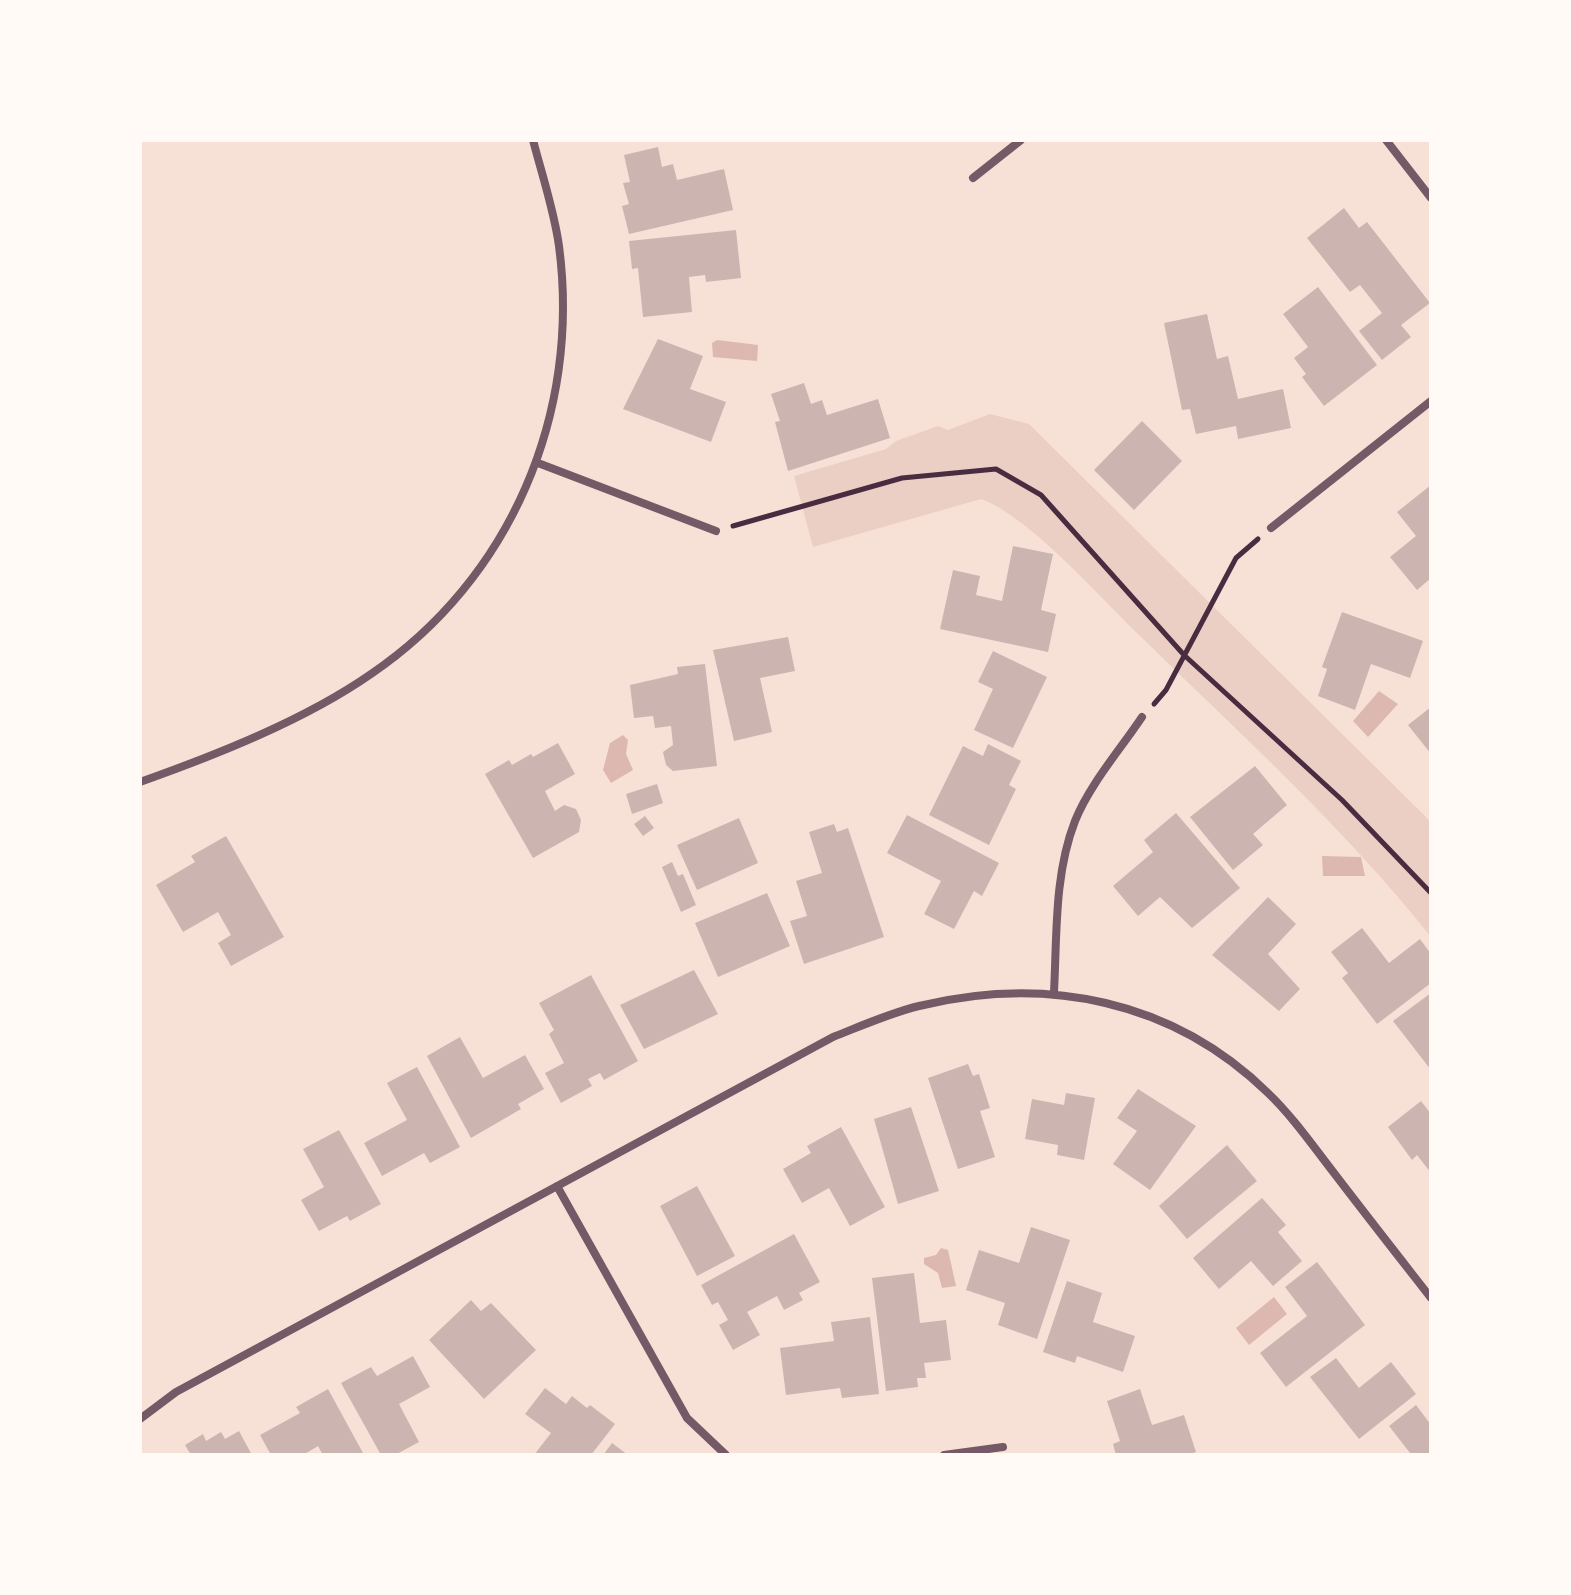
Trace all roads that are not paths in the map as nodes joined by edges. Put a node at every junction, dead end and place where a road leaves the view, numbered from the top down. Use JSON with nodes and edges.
{"nodes":[{"id":1,"x":533,"y":140,"type":"edge"},
{"id":2,"x":1021,"y":140,"type":"edge"},
{"id":3,"x":1386,"y":140,"type":"edge"},
{"id":4,"x":973,"y":178,"type":"dead end"},
{"id":5,"x":1431,"y":198,"type":"edge"},
{"id":6,"x":1431,"y":401,"type":"edge"},
{"id":7,"x":538,"y":463,"type":"junction"},
{"id":8,"x":1271,"y":528,"type":"road end"},
{"id":9,"x":716,"y":531,"type":"road end"},
{"id":10,"x":1142,"y":717,"type":"road end"},
{"id":11,"x":140,"y":782,"type":"edge"},
{"id":12,"x":1054,"y":992,"type":"junction"},
{"id":13,"x":557,"y":1186,"type":"junction"},
{"id":14,"x":1431,"y":1298,"type":"edge"},
{"id":15,"x":140,"y":1419,"type":"edge"},
{"id":16,"x":1003,"y":1447,"type":"dead end"},
{"id":17,"x":726,"y":1455,"type":"edge"},
{"id":18,"x":944,"y":1455,"type":"edge"}],
"edges":[{"from":1,"to":7,"type":"street"},
{"from":2,"to":4,"type":"street"},
{"from":3,"to":5,"type":"street"},
{"from":6,"to":8,"type":"street"},
{"from":7,"to":9,"type":"street"},
{"from":7,"to":11,"type":"street"},
{"from":10,"to":12,"type":"street"},
{"from":12,"to":13,"type":"street"},
{"from":12,"to":14,"type":"street"},
{"from":13,"to":15,"type":"street"},
{"from":13,"to":17,"type":"street"},
{"from":16,"to":18,"type":"street"}]}
